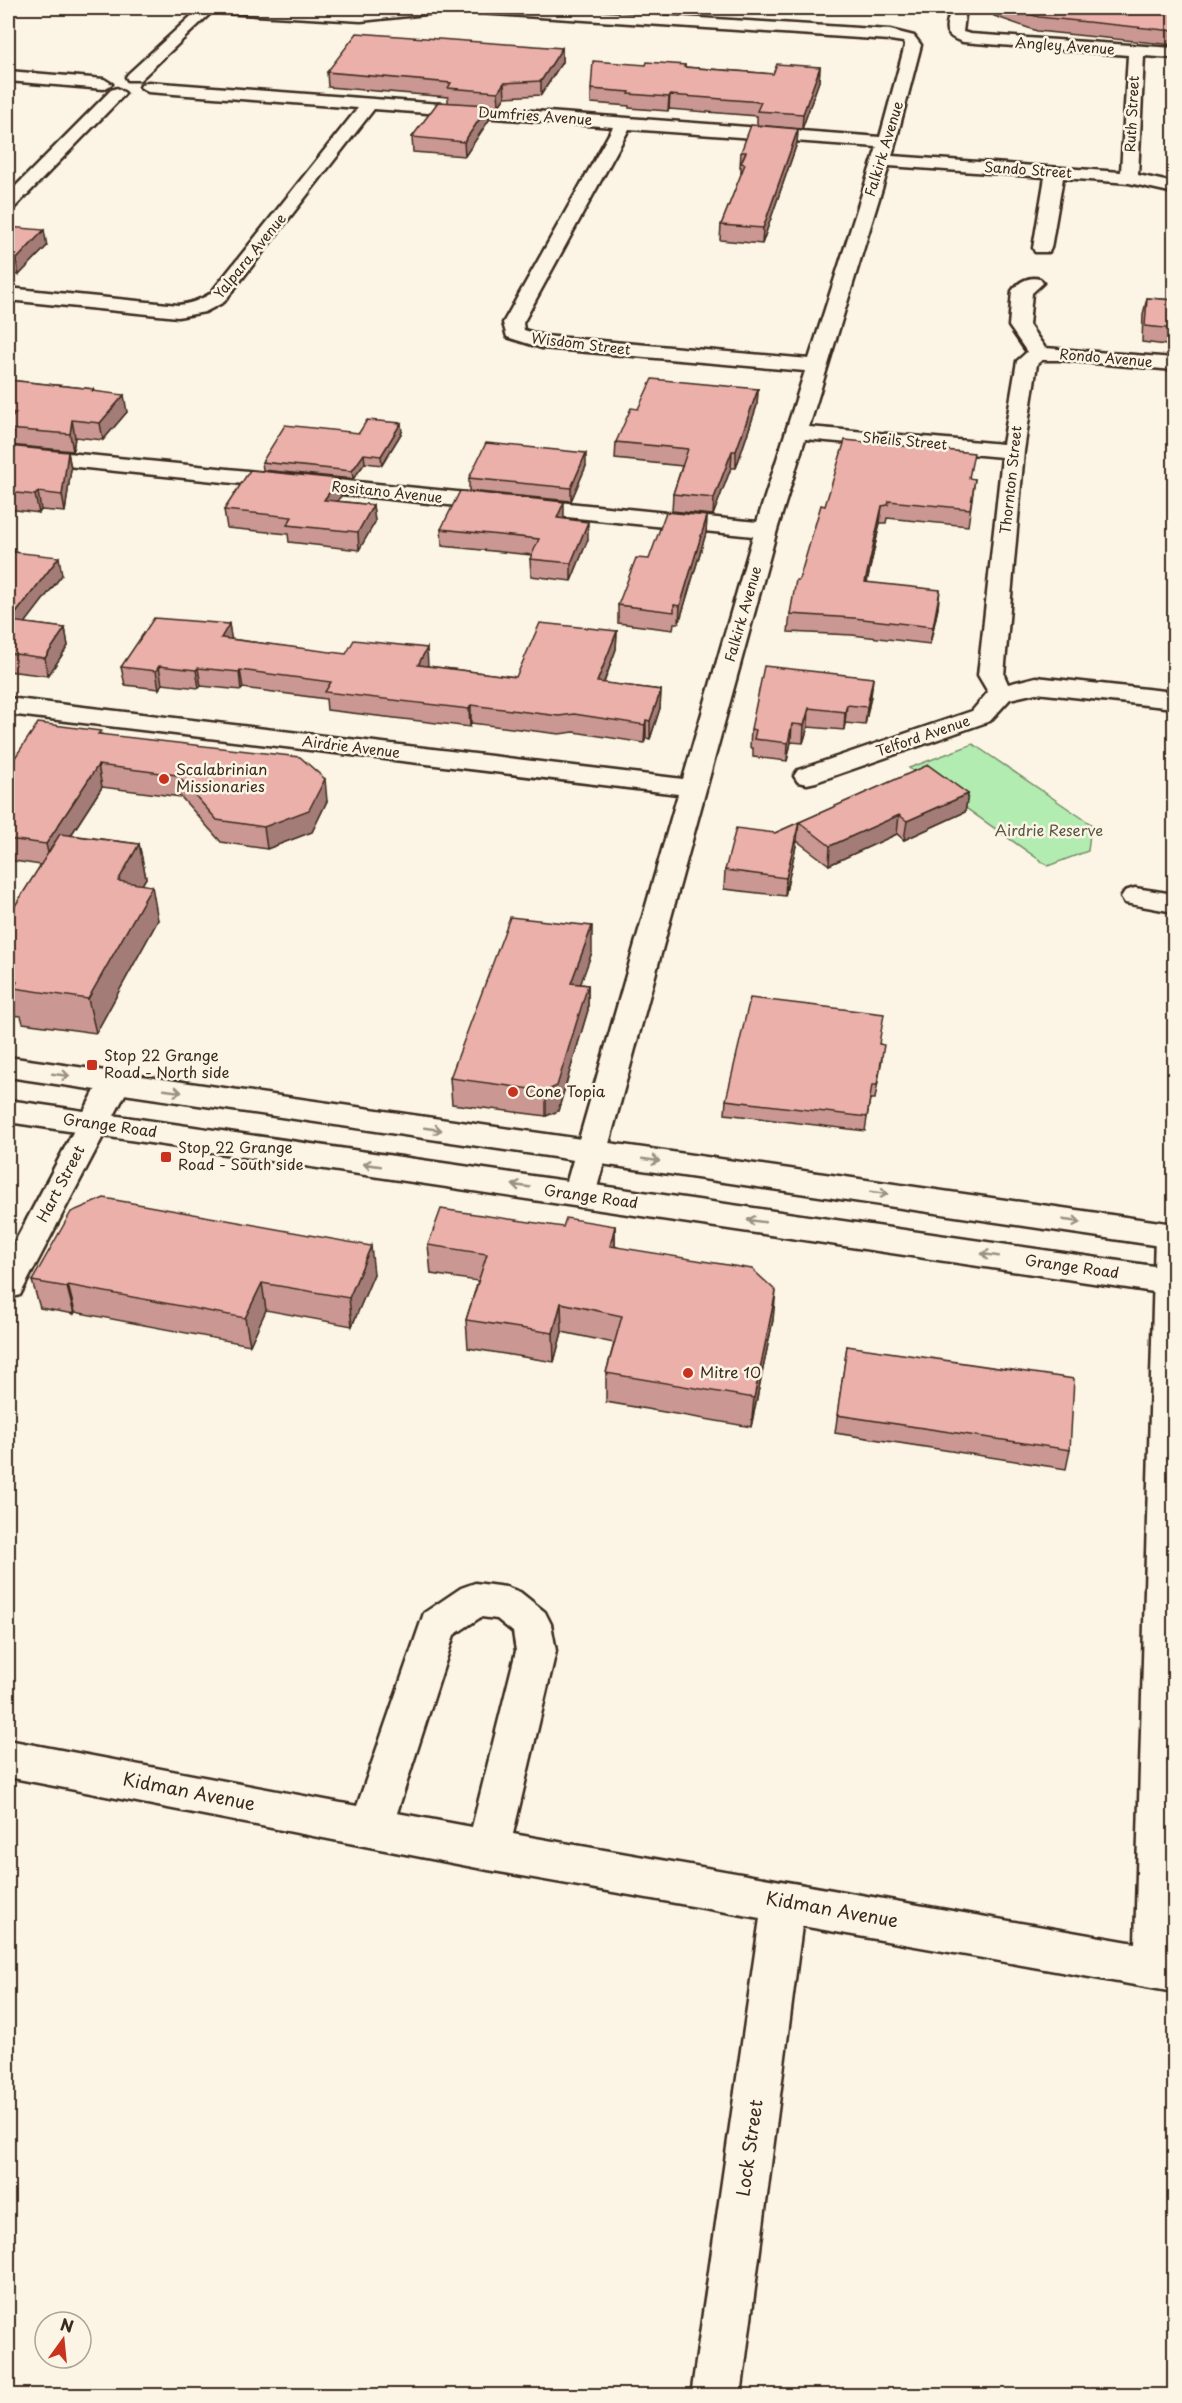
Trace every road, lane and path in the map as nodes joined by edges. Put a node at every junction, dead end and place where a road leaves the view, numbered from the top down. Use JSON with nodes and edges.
{"nodes":[{"id":1,"x":208,"y":8,"type":"edge"},
{"id":2,"x":222,"y":8,"type":"edge"},
{"id":3,"x":436,"y":8,"type":"edge"},
{"id":4,"x":478,"y":8,"type":"edge"},
{"id":5,"x":959,"y":8,"type":"edge"},
{"id":6,"x":1136,"y":50,"type":"junction"},
{"id":7,"x":1174,"y":53,"type":"edge"},
{"id":8,"x":8,"y":76,"type":"edge"},
{"id":9,"x":141,"y":82,"type":"junction"},
{"id":10,"x":110,"y":88,"type":"junction"},
{"id":11,"x":370,"y":103,"type":"junction"},
{"id":12,"x":624,"y":122,"type":"junction"},
{"id":13,"x":884,"y":151,"type":"junction"},
{"id":14,"x":1055,"y":172,"type":"junction"},
{"id":15,"x":1129,"y":178,"type":"junction"},
{"id":16,"x":1174,"y":188,"type":"edge"},
{"id":17,"x":8,"y":204,"type":"edge"},
{"id":18,"x":1042,"y":248,"type":"dead end"},
{"id":19,"x":1033,"y":283,"type":"dead end"},
{"id":20,"x":8,"y":294,"type":"edge"},
{"id":21,"x":1038,"y":354,"type":"junction"},
{"id":22,"x":1174,"y":364,"type":"edge"},
{"id":23,"x":816,"y":366,"type":"junction"},
{"id":24,"x":796,"y":432,"type":"junction"},
{"id":25,"x":1013,"y":451,"type":"junction"},
{"id":26,"x":8,"y":454,"type":"edge"},
{"id":27,"x":766,"y":530,"type":"junction"},
{"id":28,"x":1001,"y":693,"type":"junction"},
{"id":29,"x":1174,"y":700,"type":"edge"},
{"id":30,"x":8,"y":706,"type":"edge"},
{"id":31,"x":807,"y":776,"type":"dead end"},
{"id":32,"x":695,"y":788,"type":"junction"},
{"id":33,"x":1135,"y":897,"type":"dead end"},
{"id":34,"x":1174,"y":903,"type":"edge"},
{"id":35,"x":8,"y":1067,"type":"edge"},
{"id":36,"x":115,"y":1083,"type":"junction"},
{"id":37,"x":8,"y":1111,"type":"edge"},
{"id":38,"x":93,"y":1124,"type":"junction"},
{"id":39,"x":593,"y":1152,"type":"junction"},
{"id":40,"x":579,"y":1195,"type":"junction"},
{"id":41,"x":1173,"y":1235,"type":"edge"},
{"id":42,"x":1173,"y":1282,"type":"edge"},
{"id":43,"x":8,"y":1286,"type":"edge"},
{"id":44,"x":8,"y":1759,"type":"edge"},
{"id":45,"x":371,"y":1827,"type":"junction"},
{"id":46,"x":488,"y":1850,"type":"junction"},
{"id":47,"x":784,"y":1901,"type":"junction"},
{"id":48,"x":1165,"y":1969,"type":"edge"},
{"id":49,"x":716,"y":2396,"type":"edge"}],
"edges":[{"from":1,"to":9,"type":"street"},
{"from":2,"to":3,"type":"street"},
{"from":4,"to":13,"type":"street","name":"Falkirk Avenue"},
{"from":5,"to":6,"type":"street","name":"Angley Avenue"},
{"from":6,"to":7,"type":"street","name":"Angley Avenue"},
{"from":6,"to":15,"type":"street","name":"Ruth Street"},
{"from":8,"to":10,"type":"street"},
{"from":9,"to":10,"type":"street","name":"Dumfries Avenue"},
{"from":9,"to":11,"type":"street","name":"Dumfries Avenue"},
{"from":10,"to":17,"type":"street"},
{"from":11,"to":12,"type":"street","name":"Dumfries Avenue"},
{"from":11,"to":20,"type":"street","name":"Yalpara Avenue"},
{"from":12,"to":13,"type":"street","name":"Dumfries Avenue"},
{"from":12,"to":23,"type":"street","name":"Wisdom Street"},
{"from":13,"to":14,"type":"street","name":"Sando Street"},
{"from":13,"to":23,"type":"street","name":"Falkirk Avenue"},
{"from":14,"to":15,"type":"street","name":"Sando Street"},
{"from":14,"to":18,"type":"street"},
{"from":15,"to":16,"type":"street","name":"Sando Street"},
{"from":19,"to":21,"type":"street"},
{"from":21,"to":22,"type":"street","name":"Rondo Avenue"},
{"from":21,"to":25,"type":"street","name":"Thornton Street"},
{"from":23,"to":24,"type":"street","name":"Falkirk Avenue"},
{"from":24,"to":25,"type":"street","name":"Sheils Street"},
{"from":24,"to":27,"type":"street","name":"Falkirk Avenue"},
{"from":25,"to":28,"type":"street","name":"Thornton Street"},
{"from":26,"to":27,"type":"street","name":"Rositano Avenue"},
{"from":27,"to":32,"type":"street","name":"Falkirk Avenue"},
{"from":28,"to":29,"type":"street"},
{"from":28,"to":31,"type":"street","name":"Telford Avenue"},
{"from":30,"to":32,"type":"street","name":"Airdrie Avenue"},
{"from":32,"to":39,"type":"street","name":"Falkirk Avenue"},
{"from":33,"to":34,"type":"street"},
{"from":35,"to":36,"type":"street","one_way":true},
{"from":36,"to":38,"type":"street","name":"Hart Street"},
{"from":36,"to":39,"type":"street","one_way":true},
{"from":37,"to":38,"type":"street","name":"Grange Road"},
{"from":40,"to":38,"type":"street","name":"Grange Road","one_way":true},
{"from":38,"to":43,"type":"street","name":"Hart Street"},
{"from":39,"to":40,"type":"street","name":"Falkirk Avenue"},
{"from":39,"to":41,"type":"street","one_way":true},
{"from":42,"to":40,"type":"street","name":"Grange Road","one_way":true},
{"from":41,"to":42,"type":"street"},
{"from":42,"to":48,"type":"street"},
{"from":44,"to":45,"type":"street","name":"Kidman Avenue"},
{"from":45,"to":46,"type":"street","name":"Kidman Avenue"},
{"from":45,"to":46,"type":"street"},
{"from":46,"to":47,"type":"street","name":"Kidman Avenue"},
{"from":47,"to":48,"type":"street","name":"Kidman Avenue"},
{"from":47,"to":49,"type":"street","name":"Lock Street"}]}
